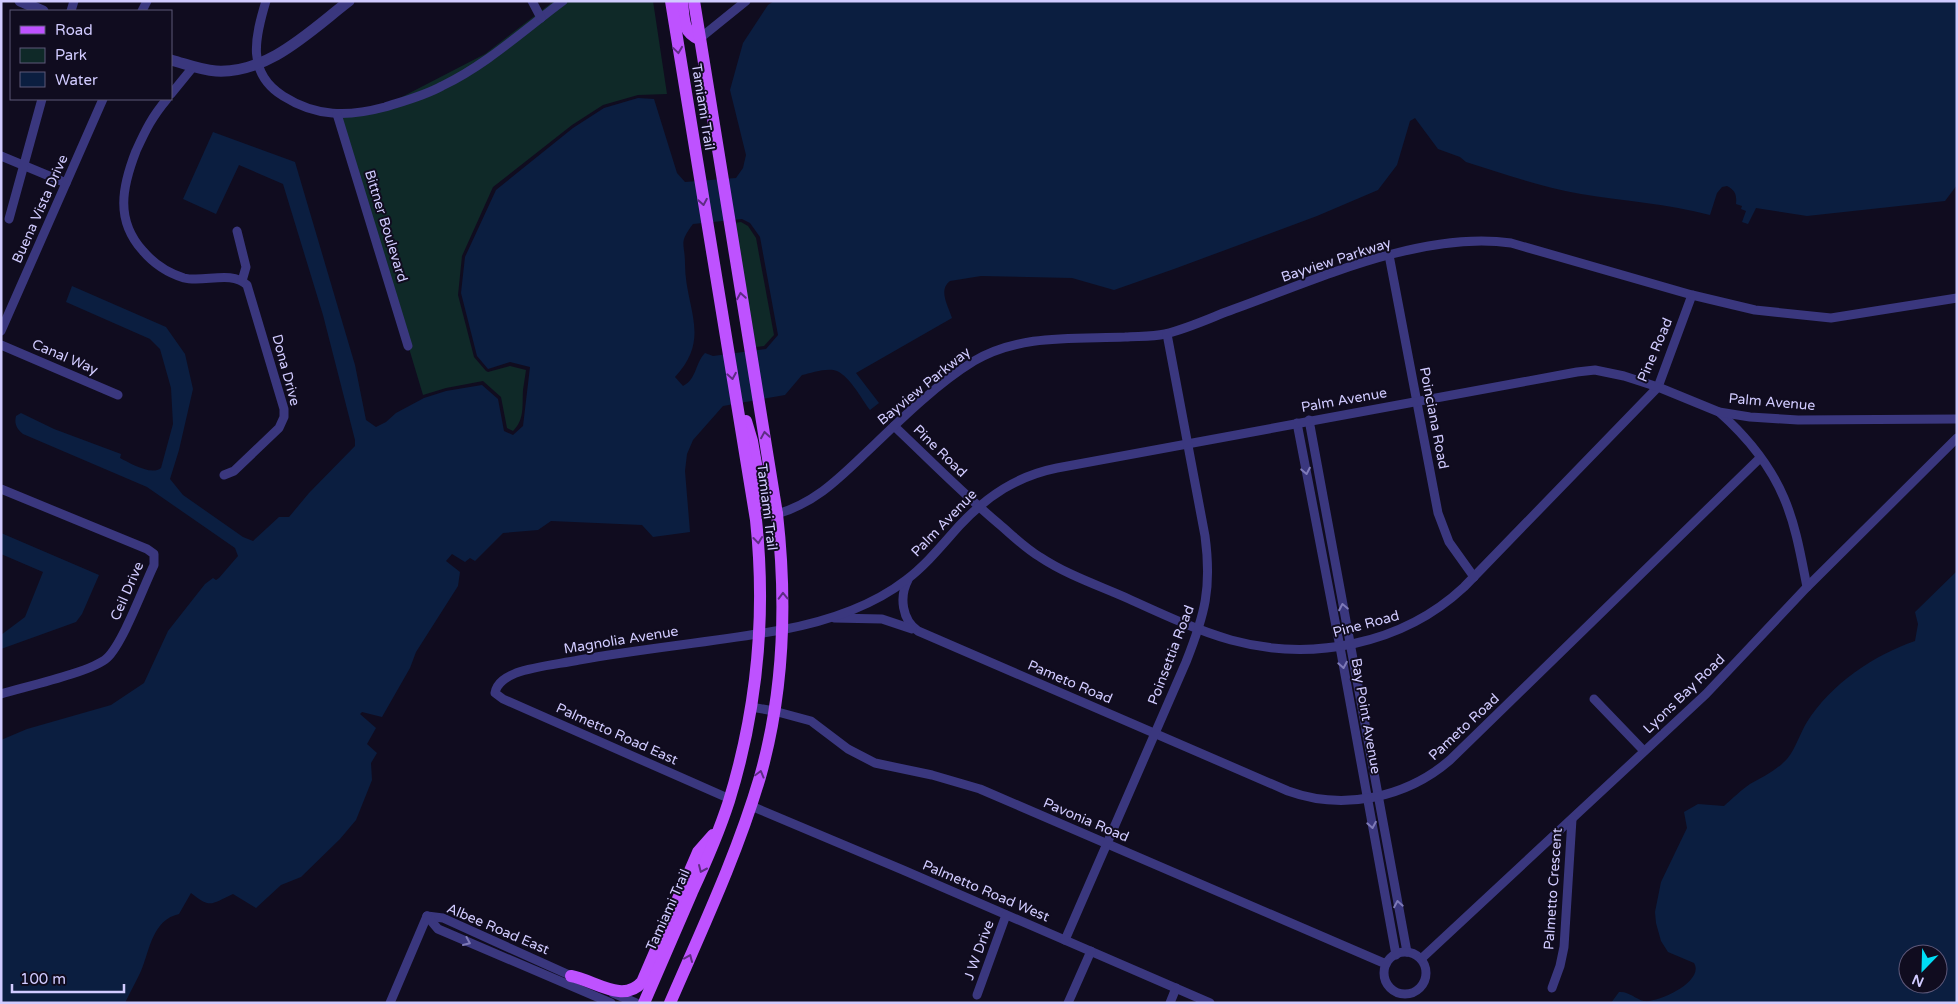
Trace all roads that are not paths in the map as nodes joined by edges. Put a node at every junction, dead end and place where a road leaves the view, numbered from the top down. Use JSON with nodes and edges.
{"nodes":[{"id":1,"x":20,"y":1,"type":"edge"},
{"id":2,"x":266,"y":1,"type":"edge"},
{"id":3,"x":349,"y":1,"type":"edge"},
{"id":4,"x":532,"y":1,"type":"edge"},
{"id":5,"x":563,"y":1,"type":"edge"},
{"id":6,"x":671,"y":1,"type":"edge"},
{"id":7,"x":682,"y":1,"type":"edge"},
{"id":8,"x":694,"y":1,"type":"edge"},
{"id":9,"x":746,"y":1,"type":"edge"},
{"id":10,"x":41,"y":10,"type":"edge"},
{"id":11,"x":541,"y":18,"type":"junction"},
{"id":12,"x":700,"y":39,"type":"junction"},
{"id":13,"x":172,"y":60,"type":"edge"},
{"id":14,"x":259,"y":65,"type":"junction"},
{"id":15,"x":193,"y":67,"type":"junction"},
{"id":16,"x":172,"y":93,"type":"edge"},
{"id":17,"x":42,"y":100,"type":"edge"},
{"id":18,"x":103,"y":100,"type":"edge"},
{"id":19,"x":166,"y":100,"type":"edge"},
{"id":20,"x":337,"y":114,"type":"junction"},
{"id":21,"x":1,"y":156,"type":"edge"},
{"id":22,"x":24,"y":166,"type":"junction"},
{"id":23,"x":66,"y":183,"type":"junction"},
{"id":24,"x":9,"y":219,"type":"dead end"},
{"id":25,"x":237,"y":231,"type":"dead end"},
{"id":26,"x":1389,"y":256,"type":"junction"},
{"id":27,"x":242,"y":281,"type":"junction"},
{"id":28,"x":1692,"y":295,"type":"junction"},
{"id":29,"x":1957,"y":298,"type":"edge"},
{"id":30,"x":1,"y":331,"type":"edge"},
{"id":31,"x":1167,"y":334,"type":"junction"},
{"id":32,"x":1,"y":345,"type":"edge"},
{"id":33,"x":408,"y":346,"type":"dead end"},
{"id":34,"x":1658,"y":387,"type":"junction"},
{"id":35,"x":118,"y":395,"type":"dead end"},
{"id":36,"x":1417,"y":401,"type":"junction"},
{"id":37,"x":738,"y":405,"type":"junction"},
{"id":38,"x":1719,"y":412,"type":"junction"},
{"id":39,"x":1957,"y":419,"type":"edge"},
{"id":40,"x":1308,"y":420,"type":"junction"},
{"id":41,"x":1297,"y":423,"type":"junction"},
{"id":42,"x":894,"y":426,"type":"junction"},
{"id":43,"x":1957,"y":438,"type":"edge"},
{"id":44,"x":1188,"y":442,"type":"junction"},
{"id":45,"x":1760,"y":458,"type":"junction"},
{"id":46,"x":224,"y":475,"type":"dead end"},
{"id":47,"x":1,"y":490,"type":"edge"},
{"id":48,"x":978,"y":507,"type":"junction"},
{"id":49,"x":777,"y":514,"type":"junction"},
{"id":50,"x":1474,"y":577,"type":"junction"},
{"id":51,"x":908,"y":579,"type":"junction"},
{"id":52,"x":1806,"y":587,"type":"junction"},
{"id":53,"x":829,"y":618,"type":"junction"},
{"id":54,"x":1199,"y":629,"type":"junction"},
{"id":55,"x":782,"y":630,"type":"junction"},
{"id":56,"x":918,"y":631,"type":"junction"},
{"id":57,"x":760,"y":633,"type":"junction"},
{"id":58,"x":1350,"y":645,"type":"junction"},
{"id":59,"x":1340,"y":647,"type":"junction"},
{"id":60,"x":495,"y":692,"type":"joint"},
{"id":61,"x":1,"y":694,"type":"edge"},
{"id":62,"x":1594,"y":698,"type":"dead end"},
{"id":63,"x":750,"y":707,"type":"junction"},
{"id":64,"x":774,"y":711,"type":"junction"},
{"id":65,"x":1154,"y":733,"type":"junction"},
{"id":66,"x":1644,"y":751,"type":"junction"},
{"id":67,"x":1378,"y":796,"type":"junction"},
{"id":68,"x":1367,"y":798,"type":"junction"},
{"id":69,"x":730,"y":800,"type":"junction"},
{"id":70,"x":751,"y":806,"type":"junction"},
{"id":71,"x":1572,"y":819,"type":"junction"},
{"id":72,"x":720,"y":828,"type":"junction"},
{"id":73,"x":1107,"y":844,"type":"junction"},
{"id":74,"x":1006,"y":914,"type":"junction"},
{"id":75,"x":427,"y":916,"type":"junction"},
{"id":76,"x":1065,"y":940,"type":"junction"},
{"id":77,"x":1091,"y":951,"type":"junction"},
{"id":78,"x":1407,"y":952,"type":"junction"},
{"id":79,"x":1396,"y":955,"type":"junction"},
{"id":80,"x":1421,"y":959,"type":"junction"},
{"id":81,"x":1386,"y":964,"type":"junction"},
{"id":82,"x":571,"y":976,"type":"junction"},
{"id":83,"x":1176,"y":988,"type":"junction"},
{"id":84,"x":1552,"y":988,"type":"dead end"},
{"id":85,"x":1397,"y":993,"type":"junction"},
{"id":86,"x":977,"y":995,"type":"dead end"},
{"id":87,"x":390,"y":1003,"type":"edge"},
{"id":88,"x":611,"y":1003,"type":"edge"},
{"id":89,"x":636,"y":1003,"type":"edge"},
{"id":90,"x":644,"y":1003,"type":"edge"},
{"id":91,"x":670,"y":1003,"type":"edge"},
{"id":92,"x":1068,"y":1003,"type":"edge"},
{"id":93,"x":1170,"y":1003,"type":"edge"},
{"id":94,"x":1210,"y":1003,"type":"edge"},
{"id":95,"x":1392,"y":1003,"type":"edge"}],
"edges":[{"from":1,"to":10,"type":"street"},
{"from":2,"to":14,"type":"street"},
{"from":3,"to":14,"type":"street"},
{"from":4,"to":11,"type":"street"},
{"from":5,"to":11,"type":"street"},
{"from":6,"to":37,"type":"main road","name":"Tamiami Trail","one_way":true},
{"from":7,"to":12,"type":"main road"},
{"from":8,"to":12,"type":"main road","name":"Tamiami Trail"},
{"from":9,"to":12,"type":"street"},
{"from":11,"to":20,"type":"street"},
{"from":49,"to":12,"type":"main road","name":"Tamiami Trail","one_way":true},
{"from":13,"to":15,"type":"street"},
{"from":14,"to":15,"type":"street"},
{"from":14,"to":20,"type":"street"},
{"from":15,"to":16,"type":"street"},
{"from":17,"to":22,"type":"street"},
{"from":18,"to":23,"type":"street","name":"Buena Vista Drive"},
{"from":19,"to":27,"type":"street"},
{"from":20,"to":33,"type":"street","name":"Bittner Boulevard"},
{"from":21,"to":22,"type":"street"},
{"from":22,"to":23,"type":"street"},
{"from":22,"to":24,"type":"street"},
{"from":23,"to":30,"type":"street","name":"Buena Vista Drive"},
{"from":25,"to":27,"type":"street"},
{"from":26,"to":28,"type":"street","name":"Bayview Parkway"},
{"from":26,"to":31,"type":"street","name":"Bayview Parkway"},
{"from":26,"to":36,"type":"street","name":"Poinciana Road"},
{"from":27,"to":46,"type":"street","name":"Dona Drive"},
{"from":28,"to":29,"type":"street","name":"Bayview Parkway"},
{"from":28,"to":34,"type":"street","name":"Pine Road"},
{"from":31,"to":42,"type":"street","name":"Bayview Parkway"},
{"from":31,"to":44,"type":"street","name":"Poinsettia Road"},
{"from":32,"to":35,"type":"street","name":"Canal Way"},
{"from":34,"to":36,"type":"street","name":"Palm Avenue"},
{"from":34,"to":38,"type":"street","name":"Palm Avenue"},
{"from":34,"to":50,"type":"street","name":"Pine Road"},
{"from":36,"to":40,"type":"street","name":"Palm Avenue"},
{"from":36,"to":50,"type":"street","name":"Poinciana Road"},
{"from":37,"to":49,"type":"main road"},
{"from":37,"to":57,"type":"main road","name":"Tamiami Trail","one_way":true},
{"from":38,"to":39,"type":"street","name":"Palm Avenue"},
{"from":38,"to":45,"type":"street"},
{"from":40,"to":41,"type":"street","name":"Palm Avenue"},
{"from":58,"to":40,"type":"street","name":"Bay Point Avenue","one_way":true},
{"from":41,"to":44,"type":"street","name":"Palm Avenue"},
{"from":41,"to":59,"type":"street","name":"Bay Point Avenue","one_way":true},
{"from":42,"to":48,"type":"street","name":"Pine Road"},
{"from":42,"to":49,"type":"street","name":"Bayview Parkway"},
{"from":43,"to":52,"type":"street","name":"Lyons Bay Road"},
{"from":44,"to":48,"type":"street","name":"Palm Avenue"},
{"from":44,"to":54,"type":"street","name":"Poinsettia Road"},
{"from":45,"to":52,"type":"street"},
{"from":45,"to":67,"type":"street","name":"Pameto Road"},
{"from":47,"to":61,"type":"street","name":"Ceil Drive"},
{"from":48,"to":51,"type":"street","name":"Palm Avenue"},
{"from":48,"to":54,"type":"street","name":"Pine Road"},
{"from":55,"to":49,"type":"main road","name":"Tamiami Trail","one_way":true},
{"from":50,"to":58,"type":"street","name":"Pine Road"},
{"from":51,"to":53,"type":"street","name":"Palm Avenue"},
{"from":51,"to":56,"type":"street"},
{"from":52,"to":66,"type":"street","name":"Lyons Bay Road"},
{"from":53,"to":55,"type":"street","name":"Palm Avenue"},
{"from":53,"to":56,"type":"street","name":"Pameto Road"},
{"from":54,"to":59,"type":"street","name":"Pine Road"},
{"from":54,"to":65,"type":"street","name":"Poinsettia Road"},
{"from":55,"to":57,"type":"street","name":"Magnolia Avenue"},
{"from":55,"to":64,"type":"main road","name":"Tamiami Trail"},
{"from":56,"to":65,"type":"street","name":"Pameto Road"},
{"from":57,"to":60,"type":"street","name":"Magnolia Avenue"},
{"from":57,"to":63,"type":"main road","name":"Tamiami Trail"},
{"from":58,"to":59,"type":"street","name":"Pine Road"},
{"from":58,"to":67,"type":"street","name":"Bay Point Avenue"},
{"from":59,"to":68,"type":"street","name":"Bay Point Avenue","one_way":true},
{"from":60,"to":69,"type":"street","name":"Palmetto Road East"},
{"from":62,"to":66,"type":"street"},
{"from":63,"to":64,"type":"street","name":"Pavonia Road"},
{"from":63,"to":69,"type":"main road","name":"Tamiami Trail"},
{"from":70,"to":64,"type":"main road","name":"Tamiami Trail","one_way":true},
{"from":64,"to":73,"type":"street","name":"Pavonia Road"},
{"from":65,"to":68,"type":"street","name":"Pameto Road"},
{"from":65,"to":73,"type":"street","name":"Poinsettia Road"},
{"from":66,"to":71,"type":"street","name":"Lyons Bay Road"},
{"from":67,"to":68,"type":"street","name":"Pameto Road"},
{"from":78,"to":67,"type":"street","name":"Bay Point Avenue","one_way":true},
{"from":68,"to":79,"type":"street","name":"Bay Point Avenue","one_way":true},
{"from":69,"to":72,"type":"main road","name":"Tamiami Trail"},
{"from":70,"to":74,"type":"street","name":"Palmetto Road West"},
{"from":91,"to":70,"type":"main road","name":"Tamiami Trail","one_way":true},
{"from":71,"to":80,"type":"street","name":"Lyons Bay Road"},
{"from":71,"to":84,"type":"street","name":"Palmetto Crescent"},
{"from":72,"to":82,"type":"main road"},
{"from":72,"to":90,"type":"main road","name":"Tamiami Trail","one_way":true},
{"from":73,"to":76,"type":"street","name":"Poinsettia Road"},
{"from":73,"to":81,"type":"street","name":"Pavonia Road"},
{"from":74,"to":76,"type":"street","name":"Palmetto Road West"},
{"from":74,"to":86,"type":"street","name":"J W Drive"},
{"from":75,"to":82,"type":"street","name":"Albee Road East"},
{"from":75,"to":87,"type":"street"},
{"from":75,"to":88,"type":"street","name":"Albee Road East","one_way":true},
{"from":76,"to":77,"type":"street","name":"Palmetto Road West"},
{"from":77,"to":83,"type":"street","name":"Palmetto Road West"},
{"from":77,"to":92,"type":"street"},
{"from":78,"to":79,"type":"street"},
{"from":78,"to":80,"type":"street"},
{"from":79,"to":81,"type":"street"},
{"from":80,"to":85,"type":"street"},
{"from":81,"to":85,"type":"street"},
{"from":82,"to":89,"type":"street","name":"Albee Road East"},
{"from":83,"to":93,"type":"street"},
{"from":83,"to":94,"type":"street","name":"Palmetto Road West"},
{"from":85,"to":95,"type":"street"}]}
